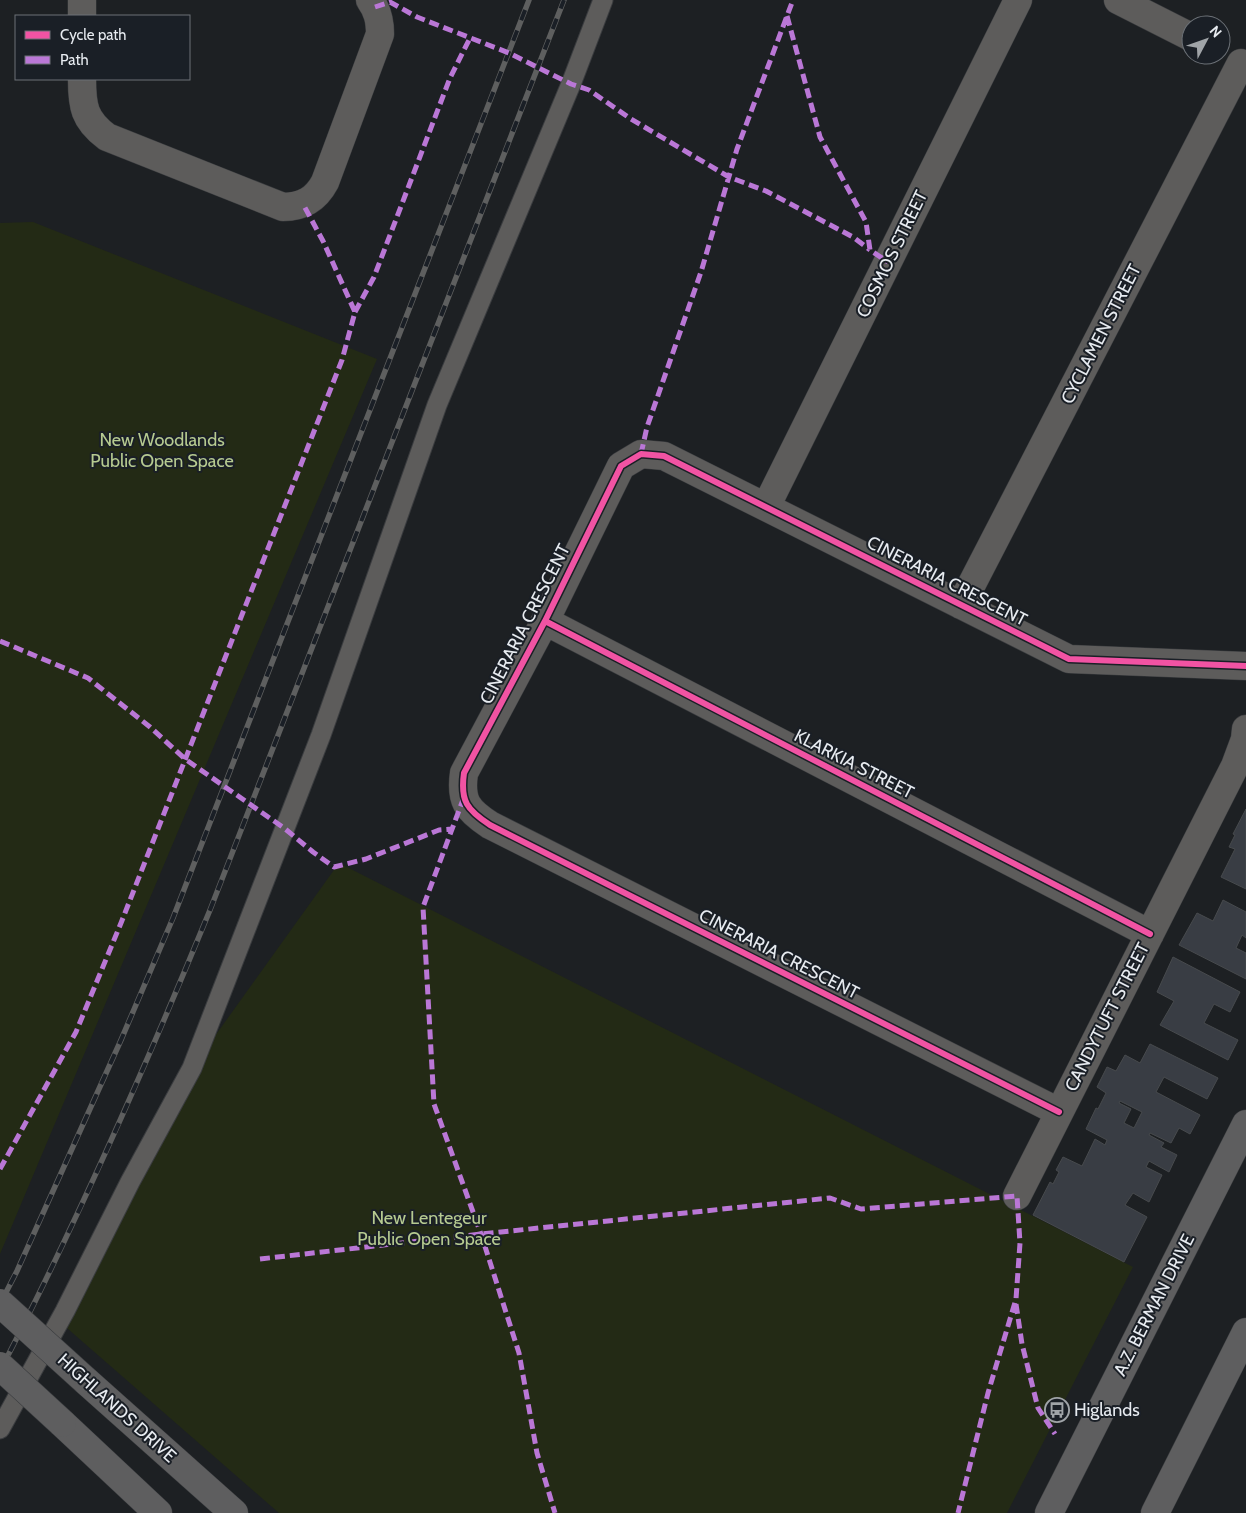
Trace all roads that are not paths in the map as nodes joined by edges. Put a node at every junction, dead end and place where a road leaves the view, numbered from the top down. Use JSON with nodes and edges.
{"nodes":[{"id":1,"x":82,"y":0,"type":"edge"},
{"id":2,"x":370,"y":0,"type":"edge"},
{"id":3,"x":603,"y":0,"type":"edge"},
{"id":4,"x":1018,"y":0,"type":"edge"},
{"id":5,"x":1118,"y":0,"type":"edge"},
{"id":6,"x":82,"y":15,"type":"edge"},
{"id":7,"x":1181,"y":32,"type":"edge"},
{"id":8,"x":1236,"y":60,"type":"edge"},
{"id":9,"x":82,"y":80,"type":"edge"},
{"id":10,"x":766,"y":507,"type":"junction"},
{"id":11,"x":961,"y":605,"type":"junction"},
{"id":12,"x":545,"y":621,"type":"junction"},
{"id":13,"x":1246,"y":666,"type":"edge"},
{"id":14,"x":1246,"y":729,"type":"edge"},
{"id":15,"x":1150,"y":934,"type":"junction"},
{"id":16,"x":1058,"y":1112,"type":"junction"},
{"id":17,"x":1246,"y":1124,"type":"edge"},
{"id":18,"x":1017,"y":1196,"type":"dead end"},
{"id":19,"x":0,"y":1304,"type":"edge"},
{"id":20,"x":1246,"y":1332,"type":"edge"},
{"id":21,"x":0,"y":1366,"type":"edge"},
{"id":22,"x":0,"y":1429,"type":"edge"},
{"id":23,"x":158,"y":1513,"type":"edge"},
{"id":24,"x":234,"y":1513,"type":"edge"},
{"id":25,"x":1049,"y":1513,"type":"edge"},
{"id":26,"x":1156,"y":1513,"type":"edge"}],
"edges":[{"from":1,"to":6,"type":"street"},
{"from":2,"to":9,"type":"street"},
{"from":3,"to":22,"type":"lane"},
{"from":4,"to":10,"type":"street","name":"COSMOS STREET"},
{"from":5,"to":7,"type":"street"},
{"from":8,"to":11,"type":"street","name":"CYCLAMEN STREET"},
{"from":10,"to":11,"type":"street","name":"CINERARIA CRESCENT"},
{"from":10,"to":12,"type":"street","name":"CINERARIA CRESCENT"},
{"from":11,"to":13,"type":"street","name":"CINERARIA CRESCENT"},
{"from":12,"to":15,"type":"street","name":"KLARKIA STREET"},
{"from":12,"to":16,"type":"street","name":"CINERARIA CRESCENT"},
{"from":14,"to":15,"type":"street","name":"CANDYTUFT STREET"},
{"from":15,"to":16,"type":"street","name":"CANDYTUFT STREET"},
{"from":16,"to":18,"type":"street","name":"CANDYTUFT STREET"},
{"from":17,"to":25,"type":"main road","name":"A.Z. BERMAN DRIVE"},
{"from":19,"to":24,"type":"main road","name":"HIGHLANDS DRIVE","bridge":true},
{"from":20,"to":26,"type":"main road"},
{"from":21,"to":23,"type":"main road","bridge":true}]}
